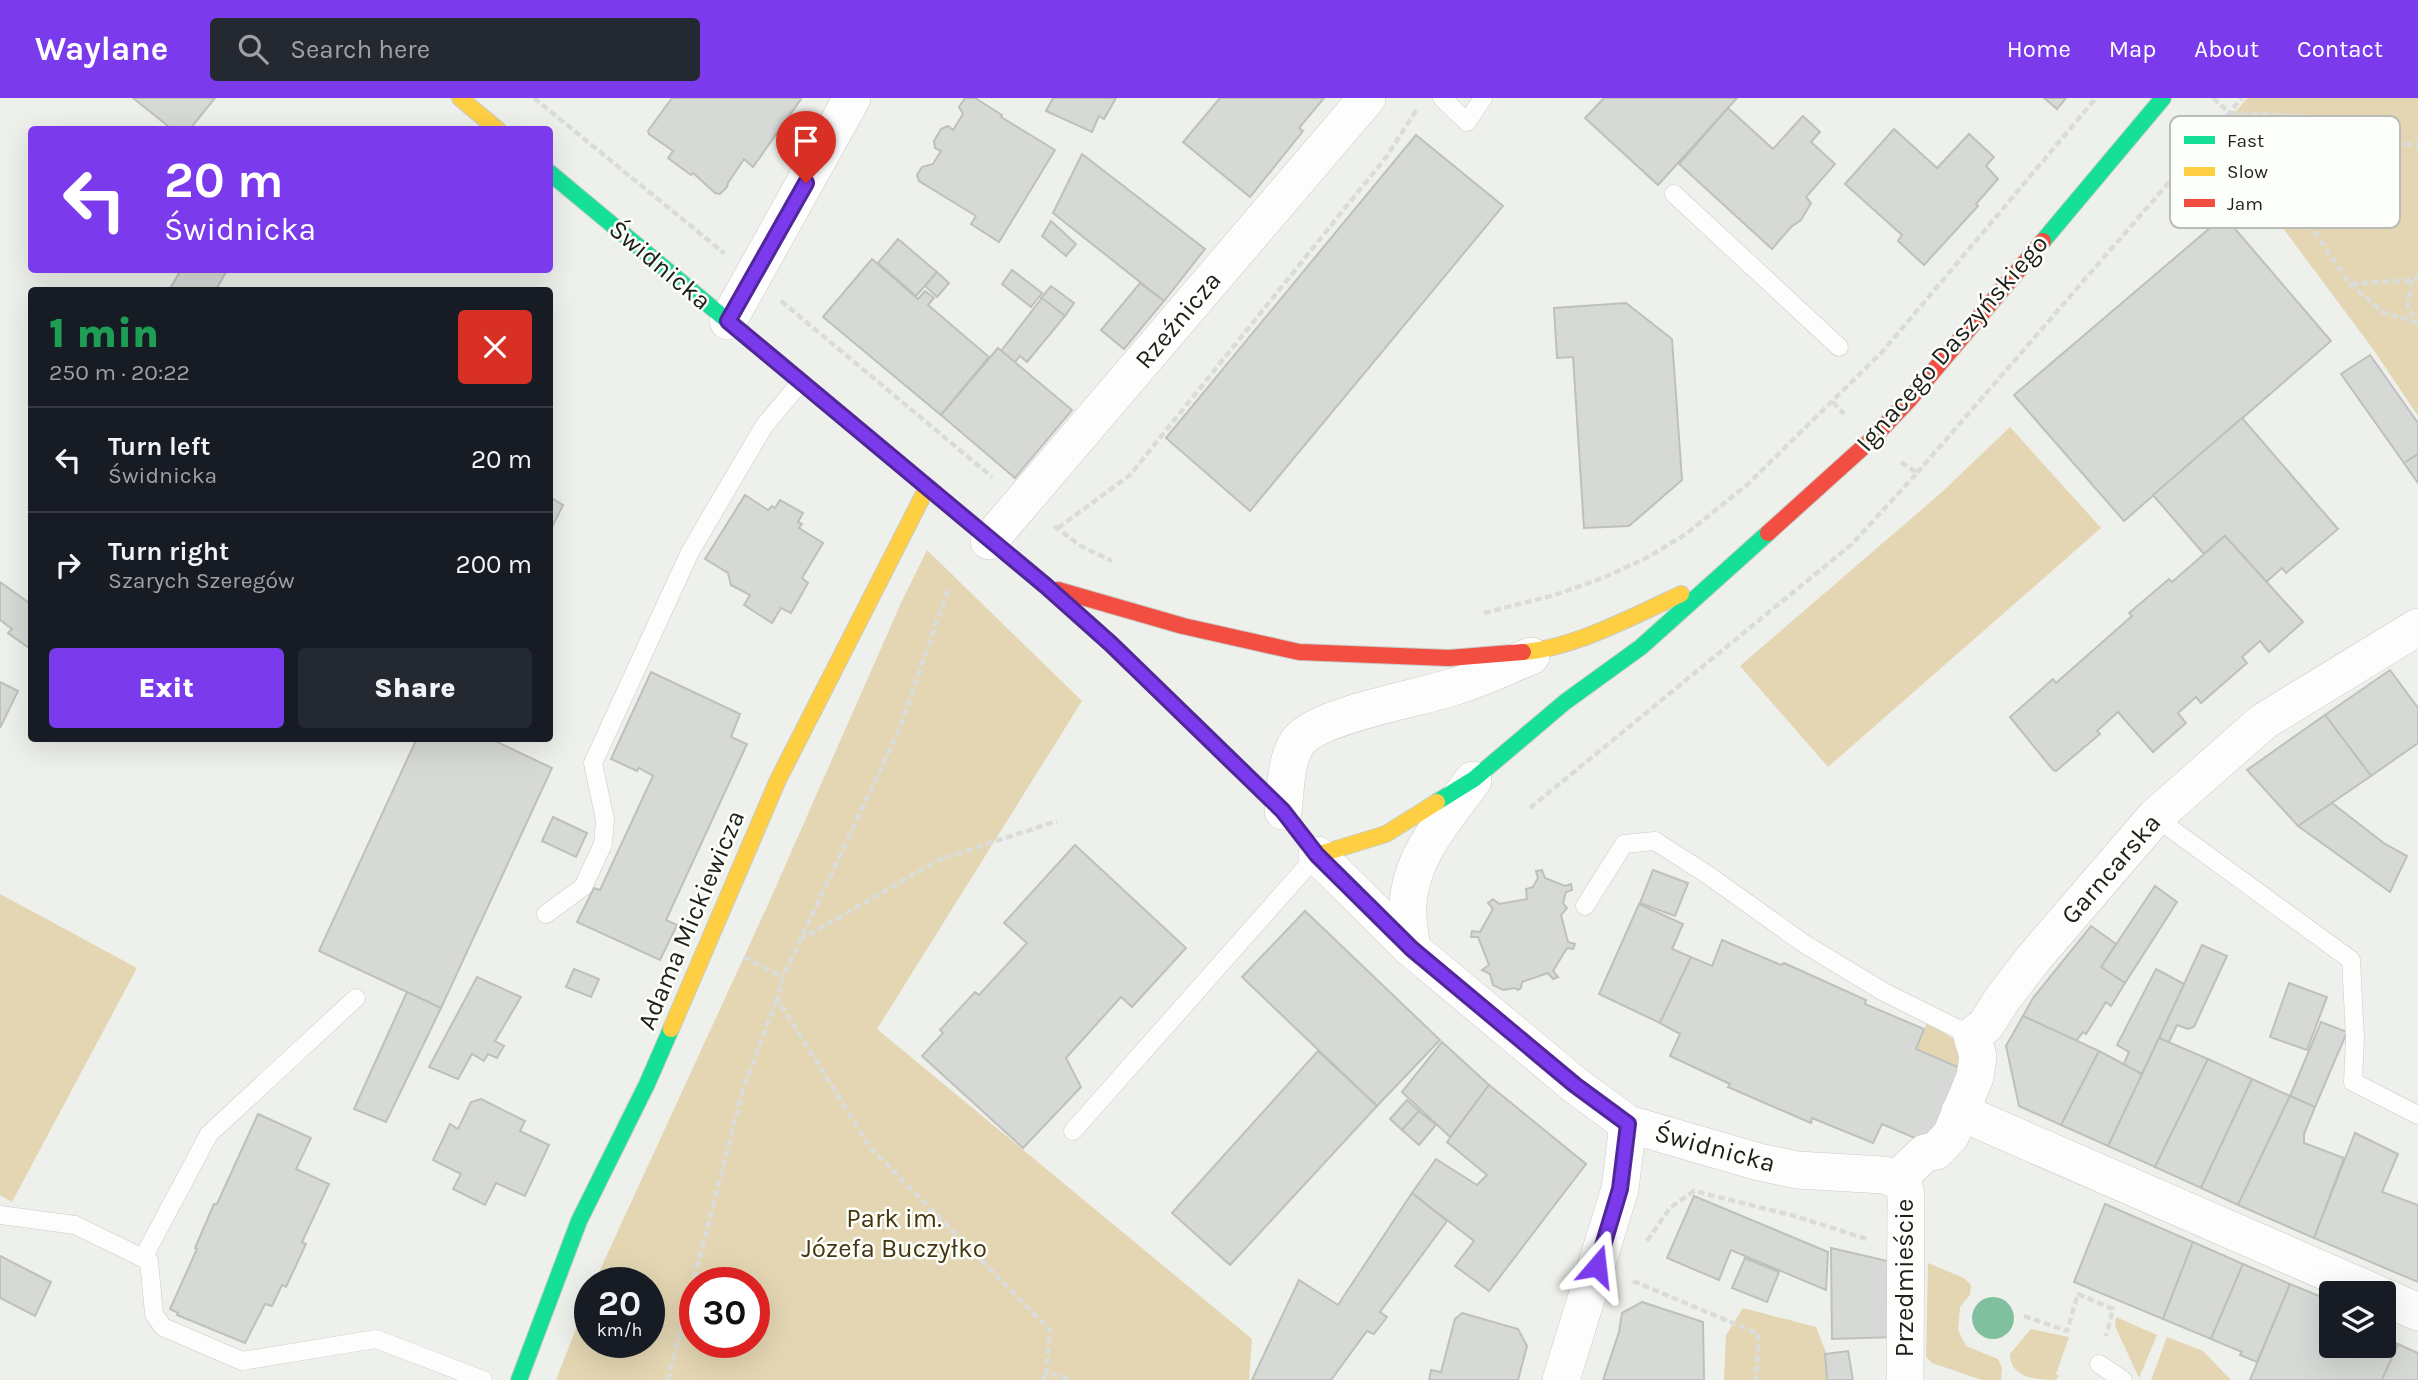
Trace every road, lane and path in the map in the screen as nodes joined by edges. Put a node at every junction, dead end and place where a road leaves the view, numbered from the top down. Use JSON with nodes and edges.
{"nodes":[{"id":1,"x":460,"y":98,"type":"edge"},
{"id":2,"x":534,"y":98,"type":"edge"},
{"id":3,"x":852,"y":98,"type":"edge"},
{"id":4,"x":1367,"y":98,"type":"edge"},
{"id":5,"x":1442,"y":98,"type":"edge"},
{"id":6,"x":1483,"y":98,"type":"edge"},
{"id":7,"x":2096,"y":98,"type":"edge"},
{"id":8,"x":2163,"y":98,"type":"edge"},
{"id":9,"x":2213,"y":98,"type":"edge"},
{"id":10,"x":2242,"y":98,"type":"edge"},
{"id":11,"x":1418,"y":108,"type":"dead end"},
{"id":12,"x":2230,"y":113,"type":"junction"},
{"id":13,"x":2227,"y":116,"type":"edge"},
{"id":14,"x":2232,"y":116,"type":"edge"},
{"id":15,"x":2302,"y":116,"type":"edge"},
{"id":16,"x":493,"y":126,"type":"edge"},
{"id":17,"x":2400,"y":144,"type":"edge"},
{"id":18,"x":2418,"y":145,"type":"edge"},
{"id":19,"x":553,"y":175,"type":"edge"},
{"id":20,"x":2170,"y":182,"type":"edge"},
{"id":21,"x":1674,"y":194,"type":"dead end"},
{"id":22,"x":2312,"y":228,"type":"edge"},
{"id":23,"x":730,"y":257,"type":"dead end"},
{"id":24,"x":2418,"y":277,"type":"edge"},
{"id":25,"x":2411,"y":280,"type":"junction"},
{"id":26,"x":2350,"y":284,"type":"junction"},
{"id":27,"x":779,"y":299,"type":"dead end"},
{"id":28,"x":728,"y":321,"type":"junction"},
{"id":29,"x":2417,"y":323,"type":"edge"},
{"id":30,"x":1839,"y":347,"type":"dead end"},
{"id":31,"x":801,"y":382,"type":"junction"},
{"id":32,"x":1833,"y":402,"type":"junction"},
{"id":33,"x":1870,"y":442,"type":"junction"},
{"id":34,"x":1917,"y":473,"type":"junction"},
{"id":35,"x":1000,"y":484,"type":"dead end"},
{"id":36,"x":927,"y":488,"type":"junction"},
{"id":37,"x":1058,"y":528,"type":"dead end"},
{"id":38,"x":989,"y":541,"type":"junction"},
{"id":39,"x":1724,"y":573,"type":"junction"},
{"id":40,"x":1046,"y":586,"type":"junction"},
{"id":41,"x":948,"y":590,"type":"dead end"},
{"id":42,"x":1474,"y":615,"type":"dead end"},
{"id":43,"x":2413,"y":638,"type":"edge"},
{"id":44,"x":1542,"y":651,"type":"junction"},
{"id":45,"x":1474,"y":779,"type":"junction"},
{"id":46,"x":1530,"y":808,"type":"dead end"},
{"id":47,"x":1283,"y":811,"type":"junction"},
{"id":48,"x":2155,"y":817,"type":"junction"},
{"id":49,"x":1057,"y":821,"type":"dead end"},
{"id":50,"x":1317,"y":855,"type":"junction"},
{"id":51,"x":1585,"y":906,"type":"dead end"},
{"id":52,"x":546,"y":914,"type":"dead end"},
{"id":53,"x":800,"y":941,"type":"junction"},
{"id":54,"x":1412,"y":949,"type":"junction"},
{"id":55,"x":356,"y":998,"type":"dead end"},
{"id":56,"x":778,"y":998,"type":"junction"},
{"id":57,"x":1972,"y":1036,"type":"junction"},
{"id":58,"x":1959,"y":1112,"type":"junction"},
{"id":59,"x":2418,"y":1115,"type":"edge"},
{"id":60,"x":1628,"y":1124,"type":"junction"},
{"id":61,"x":1073,"y":1131,"type":"dead end"},
{"id":62,"x":1897,"y":1178,"type":"junction"},
{"id":63,"x":0,"y":1215,"type":"edge"},
{"id":64,"x":1869,"y":1239,"type":"dead end"},
{"id":65,"x":1646,"y":1242,"type":"dead end"},
{"id":66,"x":143,"y":1258,"type":"junction"},
{"id":67,"x":1597,"y":1266,"type":"junction"},
{"id":68,"x":2347,"y":1281,"type":"edge"},
{"id":69,"x":2396,"y":1302,"type":"edge"},
{"id":70,"x":2418,"y":1312,"type":"edge"},
{"id":71,"x":2024,"y":1315,"type":"dead end"},
{"id":72,"x":2099,"y":1364,"type":"joint"},
{"id":73,"x":1046,"y":1372,"type":"junction"},
{"id":74,"x":483,"y":1380,"type":"edge"},
{"id":75,"x":519,"y":1380,"type":"edge"},
{"id":76,"x":667,"y":1380,"type":"edge"},
{"id":77,"x":1043,"y":1380,"type":"edge"},
{"id":78,"x":1072,"y":1380,"type":"edge"},
{"id":79,"x":1561,"y":1380,"type":"edge"},
{"id":80,"x":1756,"y":1380,"type":"edge"},
{"id":81,"x":1905,"y":1380,"type":"edge"},
{"id":82,"x":2123,"y":1380,"type":"edge"}],
"edges":[{"from":1,"to":16,"type":"street"},
{"from":2,"to":23,"type":"path"},
{"from":3,"to":28,"type":"street"},
{"from":4,"to":38,"type":"street","name":"Rzeźnicza"},
{"from":5,"to":6,"type":"lane"},
{"from":7,"to":32,"type":"path"},
{"from":8,"to":33,"type":"street","name":"Ignacego Daszyńskiego"},
{"from":9,"to":12,"type":"path"},
{"from":10,"to":12,"type":"path"},
{"from":11,"to":37,"type":"path"},
{"from":12,"to":13,"type":"path"},
{"from":12,"to":14,"type":"path"},
{"from":12,"to":15,"type":"path"},
{"from":17,"to":18,"type":"path"},
{"from":19,"to":28,"type":"street","name":"Świdnicka"},
{"from":20,"to":34,"type":"path"},
{"from":21,"to":30,"type":"lane"},
{"from":22,"to":26,"type":"path"},
{"from":24,"to":25,"type":"path"},
{"from":25,"to":26,"type":"path"},
{"from":25,"to":29,"type":"path"},
{"from":26,"to":29,"type":"path"},
{"from":27,"to":35,"type":"path"},
{"from":28,"to":31,"type":"street","name":"Świdnicka"},
{"from":31,"to":36,"type":"street","name":"Świdnicka"},
{"from":31,"to":52,"type":"lane"},
{"from":32,"to":33,"type":"path"},
{"from":32,"to":42,"type":"path"},
{"from":33,"to":34,"type":"path"},
{"from":33,"to":39,"type":"street","name":"Ignacego Daszyńskiego"},
{"from":34,"to":46,"type":"path"},
{"from":36,"to":38,"type":"street","name":"Świdnicka"},
{"from":36,"to":75,"type":"street","name":"Adama Mickiewicza"},
{"from":38,"to":40,"type":"street","name":"Świdnicka"},
{"from":39,"to":44,"type":"street","name":"Ignacego Daszyńskiego"},
{"from":39,"to":45,"type":"street","name":"Ignacego Daszyńskiego"},
{"from":40,"to":44,"type":"street","name":"Ignacego Daszyńskiego"},
{"from":40,"to":47,"type":"street","name":"Świdnicka"},
{"from":41,"to":53,"type":"path"},
{"from":43,"to":48,"type":"street","name":"Garncarska"},
{"from":44,"to":47,"type":"street","name":"Ignacego Daszyńskiego"},
{"from":45,"to":50,"type":"street","name":"Ignacego Daszyńskiego"},
{"from":45,"to":54,"type":"street","name":"Ignacego Daszyńskiego"},
{"from":47,"to":50,"type":"street","name":"Świdnicka"},
{"from":48,"to":57,"type":"street","name":"Garncarska"},
{"from":48,"to":59,"type":"lane"},
{"from":49,"to":53,"type":"path"},
{"from":50,"to":54,"type":"street","name":"Świdnicka"},
{"from":50,"to":61,"type":"lane"},
{"from":51,"to":57,"type":"lane"},
{"from":53,"to":56,"type":"path"},
{"from":54,"to":60,"type":"street","name":"Świdnicka"},
{"from":55,"to":66,"type":"lane"},
{"from":56,"to":73,"type":"path"},
{"from":56,"to":76,"type":"path"},
{"from":57,"to":58,"type":"street"},
{"from":58,"to":62,"type":"street"},
{"from":58,"to":68,"type":"street"},
{"from":60,"to":62,"type":"street","name":"Świdnicka"},
{"from":60,"to":67,"type":"street"},
{"from":62,"to":81,"type":"street","name":"Przedmieście"},
{"from":63,"to":66,"type":"lane"},
{"from":64,"to":65,"type":"path"},
{"from":66,"to":74,"type":"lane"},
{"from":67,"to":79,"type":"street"},
{"from":67,"to":80,"type":"path"},
{"from":69,"to":70,"type":"street"},
{"from":71,"to":72,"type":"path"},
{"from":72,"to":82,"type":"lane"},
{"from":73,"to":77,"type":"path"},
{"from":73,"to":78,"type":"path"}]}
